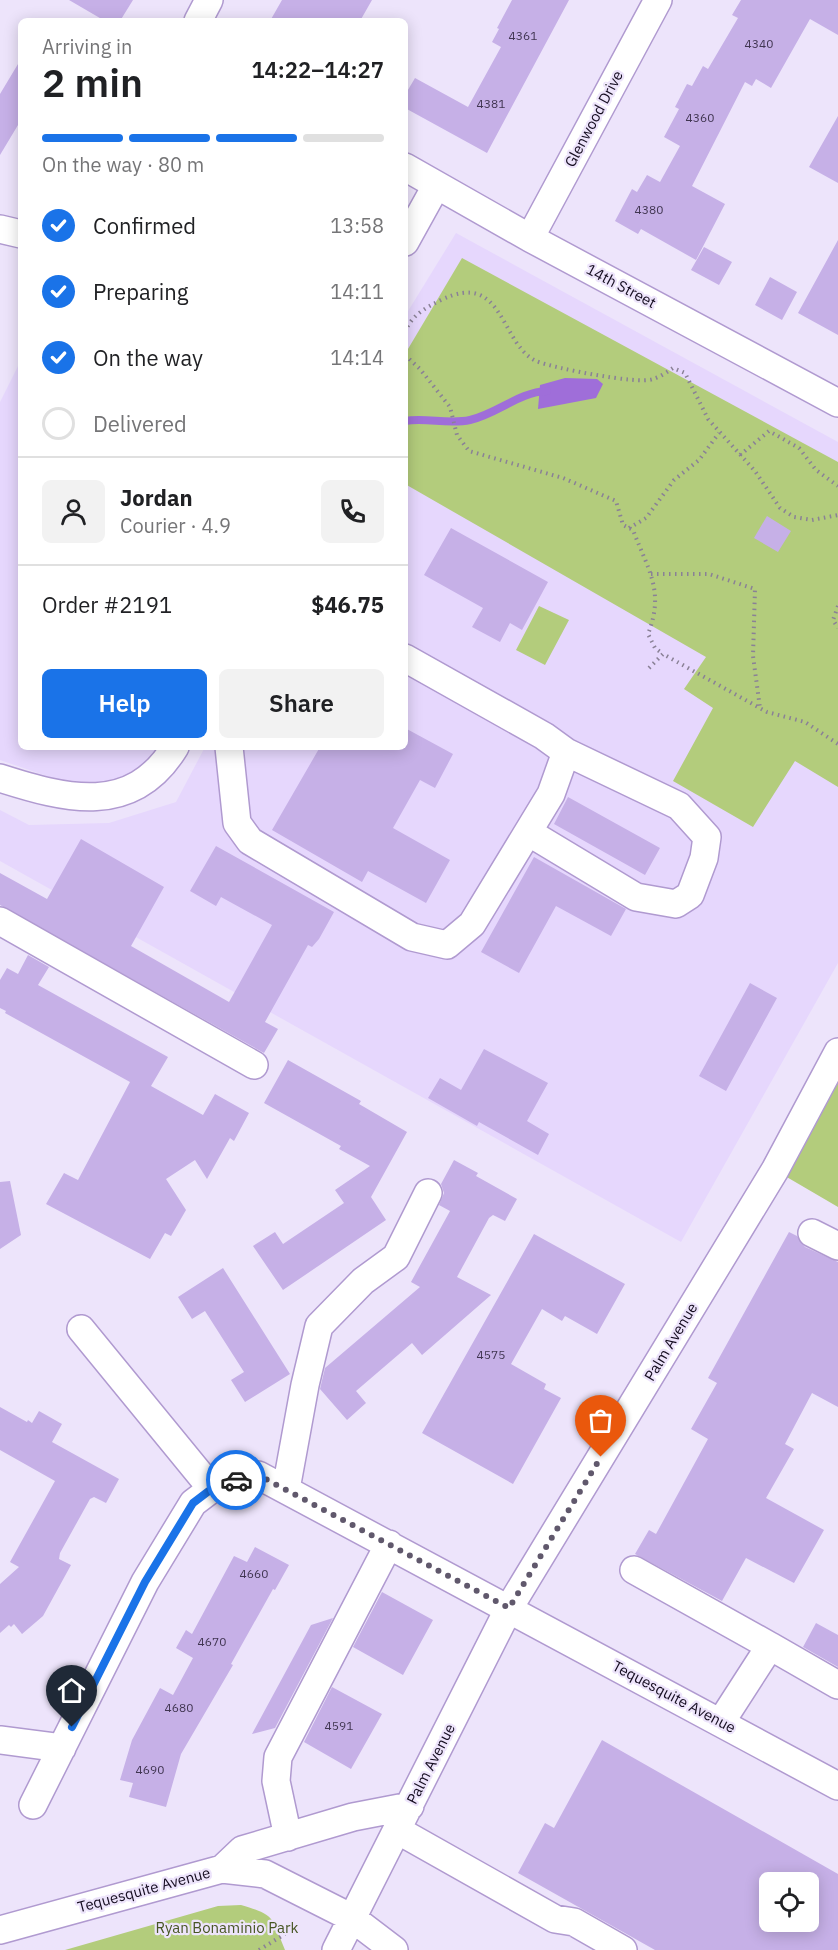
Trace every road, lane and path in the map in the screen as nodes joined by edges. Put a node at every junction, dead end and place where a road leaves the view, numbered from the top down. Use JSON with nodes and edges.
{"nodes":[{"id":1,"x":209,"y":0,"type":"edge"},
{"id":2,"x":658,"y":0,"type":"edge"},
{"id":3,"x":200,"y":18,"type":"edge"},
{"id":4,"x":408,"y":169,"type":"edge"},
{"id":5,"x":436,"y":186,"type":"junction"},
{"id":6,"x":0,"y":230,"type":"edge"},
{"id":7,"x":18,"y":233,"type":"edge"},
{"id":8,"x":408,"y":237,"type":"edge"},
{"id":9,"x":530,"y":238,"type":"junction"},
{"id":10,"x":408,"y":325,"type":"edge"},
{"id":11,"x":408,"y":359,"type":"edge"},
{"id":12,"x":838,"y":403,"type":"edge"},
{"id":13,"x":719,"y":433,"type":"junction"},
{"id":14,"x":740,"y":455,"type":"junction"},
{"id":15,"x":838,"y":486,"type":"edge"},
{"id":16,"x":838,"y":515,"type":"edge"},
{"id":17,"x":628,"y":528,"type":"junction"},
{"id":18,"x":651,"y":574,"type":"junction"},
{"id":19,"x":838,"y":606,"type":"edge"},
{"id":20,"x":838,"y":628,"type":"edge"},
{"id":21,"x":663,"y":654,"type":"junction"},
{"id":22,"x":408,"y":660,"type":"edge"},
{"id":23,"x":650,"y":668,"type":"dead end"},
{"id":24,"x":760,"y":708,"type":"junction"},
{"id":25,"x":838,"y":744,"type":"edge"},
{"id":26,"x":172,"y":750,"type":"edge"},
{"id":27,"x":229,"y":750,"type":"edge"},
{"id":28,"x":566,"y":752,"type":"junction"},
{"id":29,"x":0,"y":778,"type":"edge"},
{"id":30,"x":528,"y":832,"type":"junction"},
{"id":31,"x":0,"y":921,"type":"edge"},
{"id":32,"x":838,"y":1052,"type":"edge"},
{"id":33,"x":254,"y":1065,"type":"dead end"},
{"id":34,"x":428,"y":1193,"type":"dead end"},
{"id":35,"x":812,"y":1233,"type":"dead end"},
{"id":36,"x":838,"y":1246,"type":"edge"},
{"id":37,"x":81,"y":1329,"type":"dead end"},
{"id":38,"x":212,"y":1489,"type":"junction"},
{"id":39,"x":285,"y":1489,"type":"junction"},
{"id":40,"x":388,"y":1544,"type":"junction"},
{"id":41,"x":634,"y":1570,"type":"dead end"},
{"id":42,"x":509,"y":1608,"type":"junction"},
{"id":43,"x":770,"y":1646,"type":"junction"},
{"id":44,"x":838,"y":1685,"type":"edge"},
{"id":45,"x":721,"y":1722,"type":"junction"},
{"id":46,"x":0,"y":1740,"type":"edge"},
{"id":47,"x":62,"y":1748,"type":"junction"},
{"id":48,"x":838,"y":1786,"type":"edge"},
{"id":49,"x":33,"y":1805,"type":"dead end"},
{"id":50,"x":410,"y":1806,"type":"junction"},
{"id":51,"x":399,"y":1831,"type":"junction"},
{"id":52,"x":288,"y":1837,"type":"junction"},
{"id":53,"x":222,"y":1869,"type":"junction"},
{"id":54,"x":352,"y":1918,"type":"junction"},
{"id":55,"x":0,"y":1930,"type":"edge"},
{"id":56,"x":285,"y":1934,"type":"dead end"},
{"id":57,"x":259,"y":1950,"type":"edge"},
{"id":58,"x":336,"y":1950,"type":"edge"},
{"id":59,"x":394,"y":1950,"type":"edge"},
{"id":60,"x":623,"y":1950,"type":"edge"}],
"edges":[{"from":1,"to":3,"type":"street"},
{"from":2,"to":9,"type":"street","name":"Glenwood Drive"},
{"from":4,"to":5,"type":"street","name":"14th Street"},
{"from":5,"to":8,"type":"street"},
{"from":5,"to":9,"type":"street","name":"14th Street"},
{"from":6,"to":7,"type":"street"},
{"from":9,"to":12,"type":"street","name":"14th Street"},
{"from":10,"to":13,"type":"path"},
{"from":11,"to":17,"type":"path"},
{"from":13,"to":14,"type":"path"},
{"from":13,"to":17,"type":"path"},
{"from":14,"to":15,"type":"path"},
{"from":14,"to":16,"type":"path"},
{"from":17,"to":18,"type":"path"},
{"from":18,"to":21,"type":"path"},
{"from":18,"to":24,"type":"path"},
{"from":19,"to":20,"type":"path"},
{"from":21,"to":23,"type":"path"},
{"from":21,"to":24,"type":"path"},
{"from":22,"to":28,"type":"street"},
{"from":24,"to":25,"type":"path"},
{"from":26,"to":29,"type":"street"},
{"from":27,"to":30,"type":"street"},
{"from":28,"to":30,"type":"street"},
{"from":28,"to":30,"type":"street"},
{"from":31,"to":33,"type":"street"},
{"from":32,"to":42,"type":"street","name":"Palm Avenue"},
{"from":34,"to":39,"type":"street"},
{"from":35,"to":36,"type":"street"},
{"from":37,"to":38,"type":"street"},
{"from":38,"to":39,"type":"street","name":"Tequesquite Avenue"},
{"from":38,"to":47,"type":"street"},
{"from":39,"to":40,"type":"street","name":"Tequesquite Avenue"},
{"from":40,"to":42,"type":"street","name":"Tequesquite Avenue"},
{"from":40,"to":52,"type":"street"},
{"from":41,"to":43,"type":"street"},
{"from":42,"to":45,"type":"street","name":"Tequesquite Avenue"},
{"from":42,"to":50,"type":"street","name":"Palm Avenue"},
{"from":43,"to":44,"type":"street"},
{"from":43,"to":45,"type":"street"},
{"from":45,"to":48,"type":"street","name":"Tequesquite Avenue"},
{"from":46,"to":47,"type":"street"},
{"from":47,"to":49,"type":"street"},
{"from":50,"to":51,"type":"street","name":"Palm Avenue"},
{"from":50,"to":52,"type":"street"},
{"from":51,"to":54,"type":"street","name":"Palm Avenue"},
{"from":51,"to":60,"type":"street"},
{"from":52,"to":53,"type":"street"},
{"from":53,"to":54,"type":"street","name":"Tequesquite Avenue"},
{"from":53,"to":55,"type":"street","name":"Tequesquite Avenue"},
{"from":54,"to":58,"type":"street","name":"Palm Avenue"},
{"from":54,"to":59,"type":"street","name":"Tequesquite Avenue"},
{"from":56,"to":57,"type":"path"}]}
